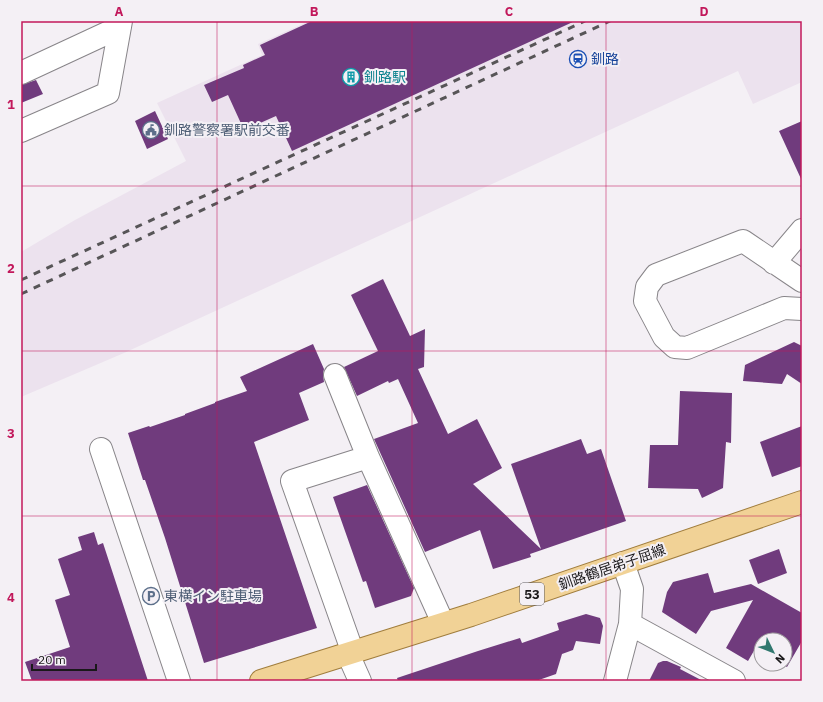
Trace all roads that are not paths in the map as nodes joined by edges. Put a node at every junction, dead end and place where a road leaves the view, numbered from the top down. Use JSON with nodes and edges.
{"nodes":[{"id":1,"x":121,"y":24,"type":"edge"},
{"id":2,"x":21,"y":73,"type":"edge"},
{"id":3,"x":21,"y":130,"type":"edge"},
{"id":4,"x":802,"y":230,"type":"edge"},
{"id":5,"x":774,"y":263,"type":"junction"},
{"id":6,"x":802,"y":281,"type":"edge"},
{"id":7,"x":802,"y":309,"type":"edge"},
{"id":8,"x":335,"y":375,"type":"dead end"},
{"id":9,"x":101,"y":449,"type":"dead end"},
{"id":10,"x":368,"y":457,"type":"junction"},
{"id":11,"x":802,"y":502,"type":"edge"},
{"id":12,"x":623,"y":563,"type":"junction"},
{"id":13,"x":443,"y":623,"type":"junction"},
{"id":14,"x":630,"y":624,"type":"junction"},
{"id":15,"x":350,"y":653,"type":"junction"},
{"id":16,"x":179,"y":681,"type":"edge"},
{"id":17,"x":261,"y":681,"type":"edge"},
{"id":18,"x":360,"y":681,"type":"edge"},
{"id":19,"x":615,"y":681,"type":"edge"},
{"id":20,"x":734,"y":681,"type":"edge"}],
"edges":[{"from":1,"to":2,"type":"street"},
{"from":1,"to":3,"type":"street"},
{"from":4,"to":5,"type":"street"},
{"from":5,"to":6,"type":"street"},
{"from":5,"to":7,"type":"street"},
{"from":8,"to":10,"type":"street"},
{"from":9,"to":16,"type":"street"},
{"from":10,"to":13,"type":"street"},
{"from":10,"to":15,"type":"street"},
{"from":11,"to":12,"type":"main road","name":"釧路鶴居弟子屈線","number":"53"},
{"from":12,"to":13,"type":"main road","name":"釧路鶴居弟子屈線","number":"53"},
{"from":12,"to":14,"type":"street"},
{"from":13,"to":15,"type":"main road","name":"釧路鶴居弟子屈線","number":"53"},
{"from":14,"to":19,"type":"street"},
{"from":14,"to":20,"type":"street"},
{"from":15,"to":17,"type":"main road","name":"釧路鶴居弟子屈線","number":"53"},
{"from":15,"to":18,"type":"street"}]}
